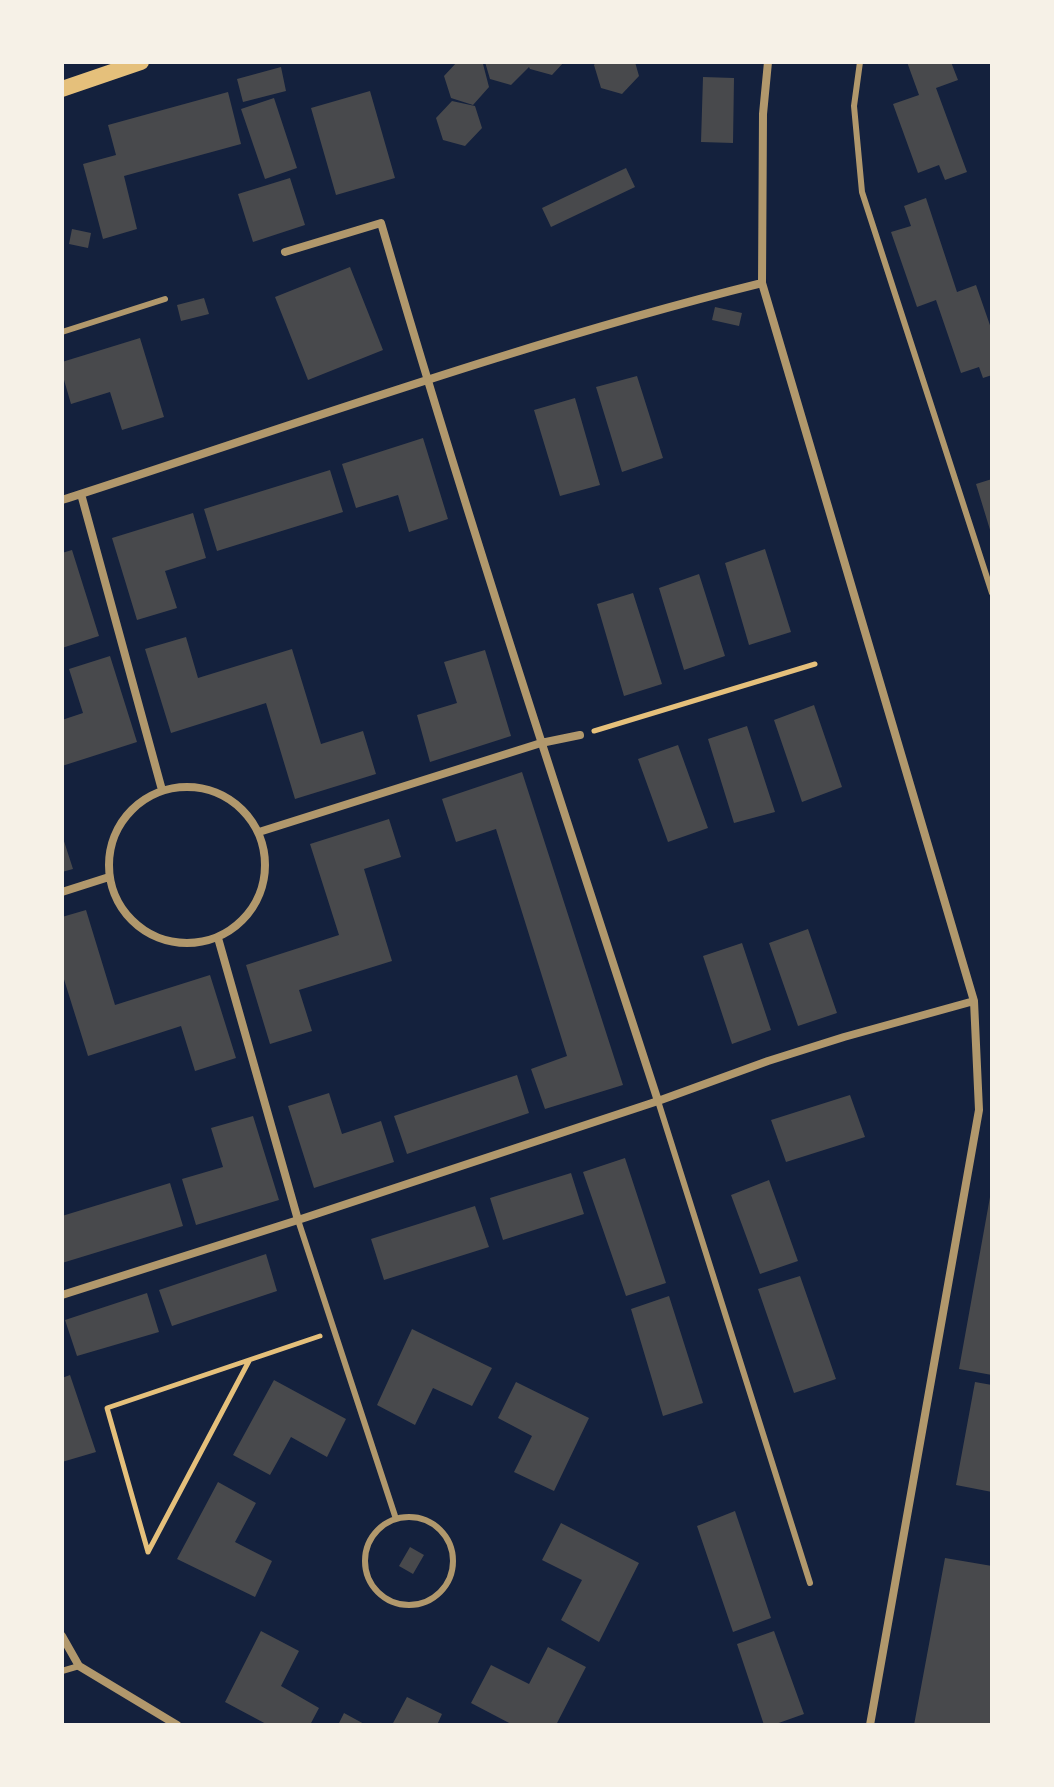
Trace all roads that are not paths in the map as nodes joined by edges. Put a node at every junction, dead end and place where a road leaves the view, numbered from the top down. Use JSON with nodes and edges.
{"nodes":[{"id":1,"x":141,"y":62,"type":"edge"},
{"id":2,"x":768,"y":62,"type":"edge"},
{"id":3,"x":860,"y":62,"type":"edge"},
{"id":4,"x":62,"y":89,"type":"edge"},
{"id":5,"x":285,"y":252,"type":"dead end"},
{"id":6,"x":762,"y":283,"type":"junction"},
{"id":7,"x":165,"y":299,"type":"dead end"},
{"id":8,"x":62,"y":332,"type":"edge"},
{"id":9,"x":427,"y":379,"type":"junction"},
{"id":10,"x":81,"y":494,"type":"junction"},
{"id":11,"x":62,"y":500,"type":"edge"},
{"id":12,"x":992,"y":593,"type":"edge"},
{"id":13,"x":580,"y":735,"type":"road end"},
{"id":14,"x":541,"y":743,"type":"junction"},
{"id":15,"x":162,"y":790,"type":"junction"},
{"id":16,"x":259,"y":832,"type":"junction"},
{"id":17,"x":109,"y":877,"type":"junction"},
{"id":18,"x":62,"y":892,"type":"edge"},
{"id":19,"x":218,"y":938,"type":"junction"},
{"id":20,"x":974,"y":1001,"type":"junction"},
{"id":21,"x":658,"y":1101,"type":"junction"},
{"id":22,"x":298,"y":1220,"type":"junction"},
{"id":23,"x":62,"y":1295,"type":"edge"},
{"id":24,"x":396,"y":1519,"type":"junction"},
{"id":25,"x":810,"y":1583,"type":"dead end"},
{"id":26,"x":62,"y":1636,"type":"edge"},
{"id":27,"x":79,"y":1666,"type":"junction"},
{"id":28,"x":62,"y":1671,"type":"edge"},
{"id":29,"x":177,"y":1725,"type":"edge"},
{"id":30,"x":870,"y":1725,"type":"edge"}],
"edges":[{"from":1,"to":4,"type":"main road"},
{"from":2,"to":6,"type":"street"},
{"from":3,"to":12,"type":"lane"},
{"from":5,"to":9,"type":"street"},
{"from":6,"to":9,"type":"street"},
{"from":6,"to":20,"type":"street"},
{"from":7,"to":8,"type":"lane"},
{"from":9,"to":10,"type":"street"},
{"from":9,"to":14,"type":"street"},
{"from":10,"to":11,"type":"street"},
{"from":10,"to":15,"type":"street"},
{"from":13,"to":14,"type":"street"},
{"from":14,"to":16,"type":"street"},
{"from":14,"to":21,"type":"street"},
{"from":15,"to":16,"type":"street"},
{"from":15,"to":17,"type":"street"},
{"from":16,"to":19,"type":"street"},
{"from":17,"to":18,"type":"street"},
{"from":17,"to":19,"type":"street"},
{"from":19,"to":22,"type":"street"},
{"from":20,"to":21,"type":"street"},
{"from":20,"to":30,"type":"street"},
{"from":21,"to":22,"type":"street"},
{"from":21,"to":25,"type":"lane"},
{"from":22,"to":23,"type":"street"},
{"from":22,"to":24,"type":"lane"},
{"from":24,"to":24,"type":"lane"},
{"from":26,"to":27,"type":"street"},
{"from":27,"to":28,"type":"lane"},
{"from":27,"to":29,"type":"street"}]}
